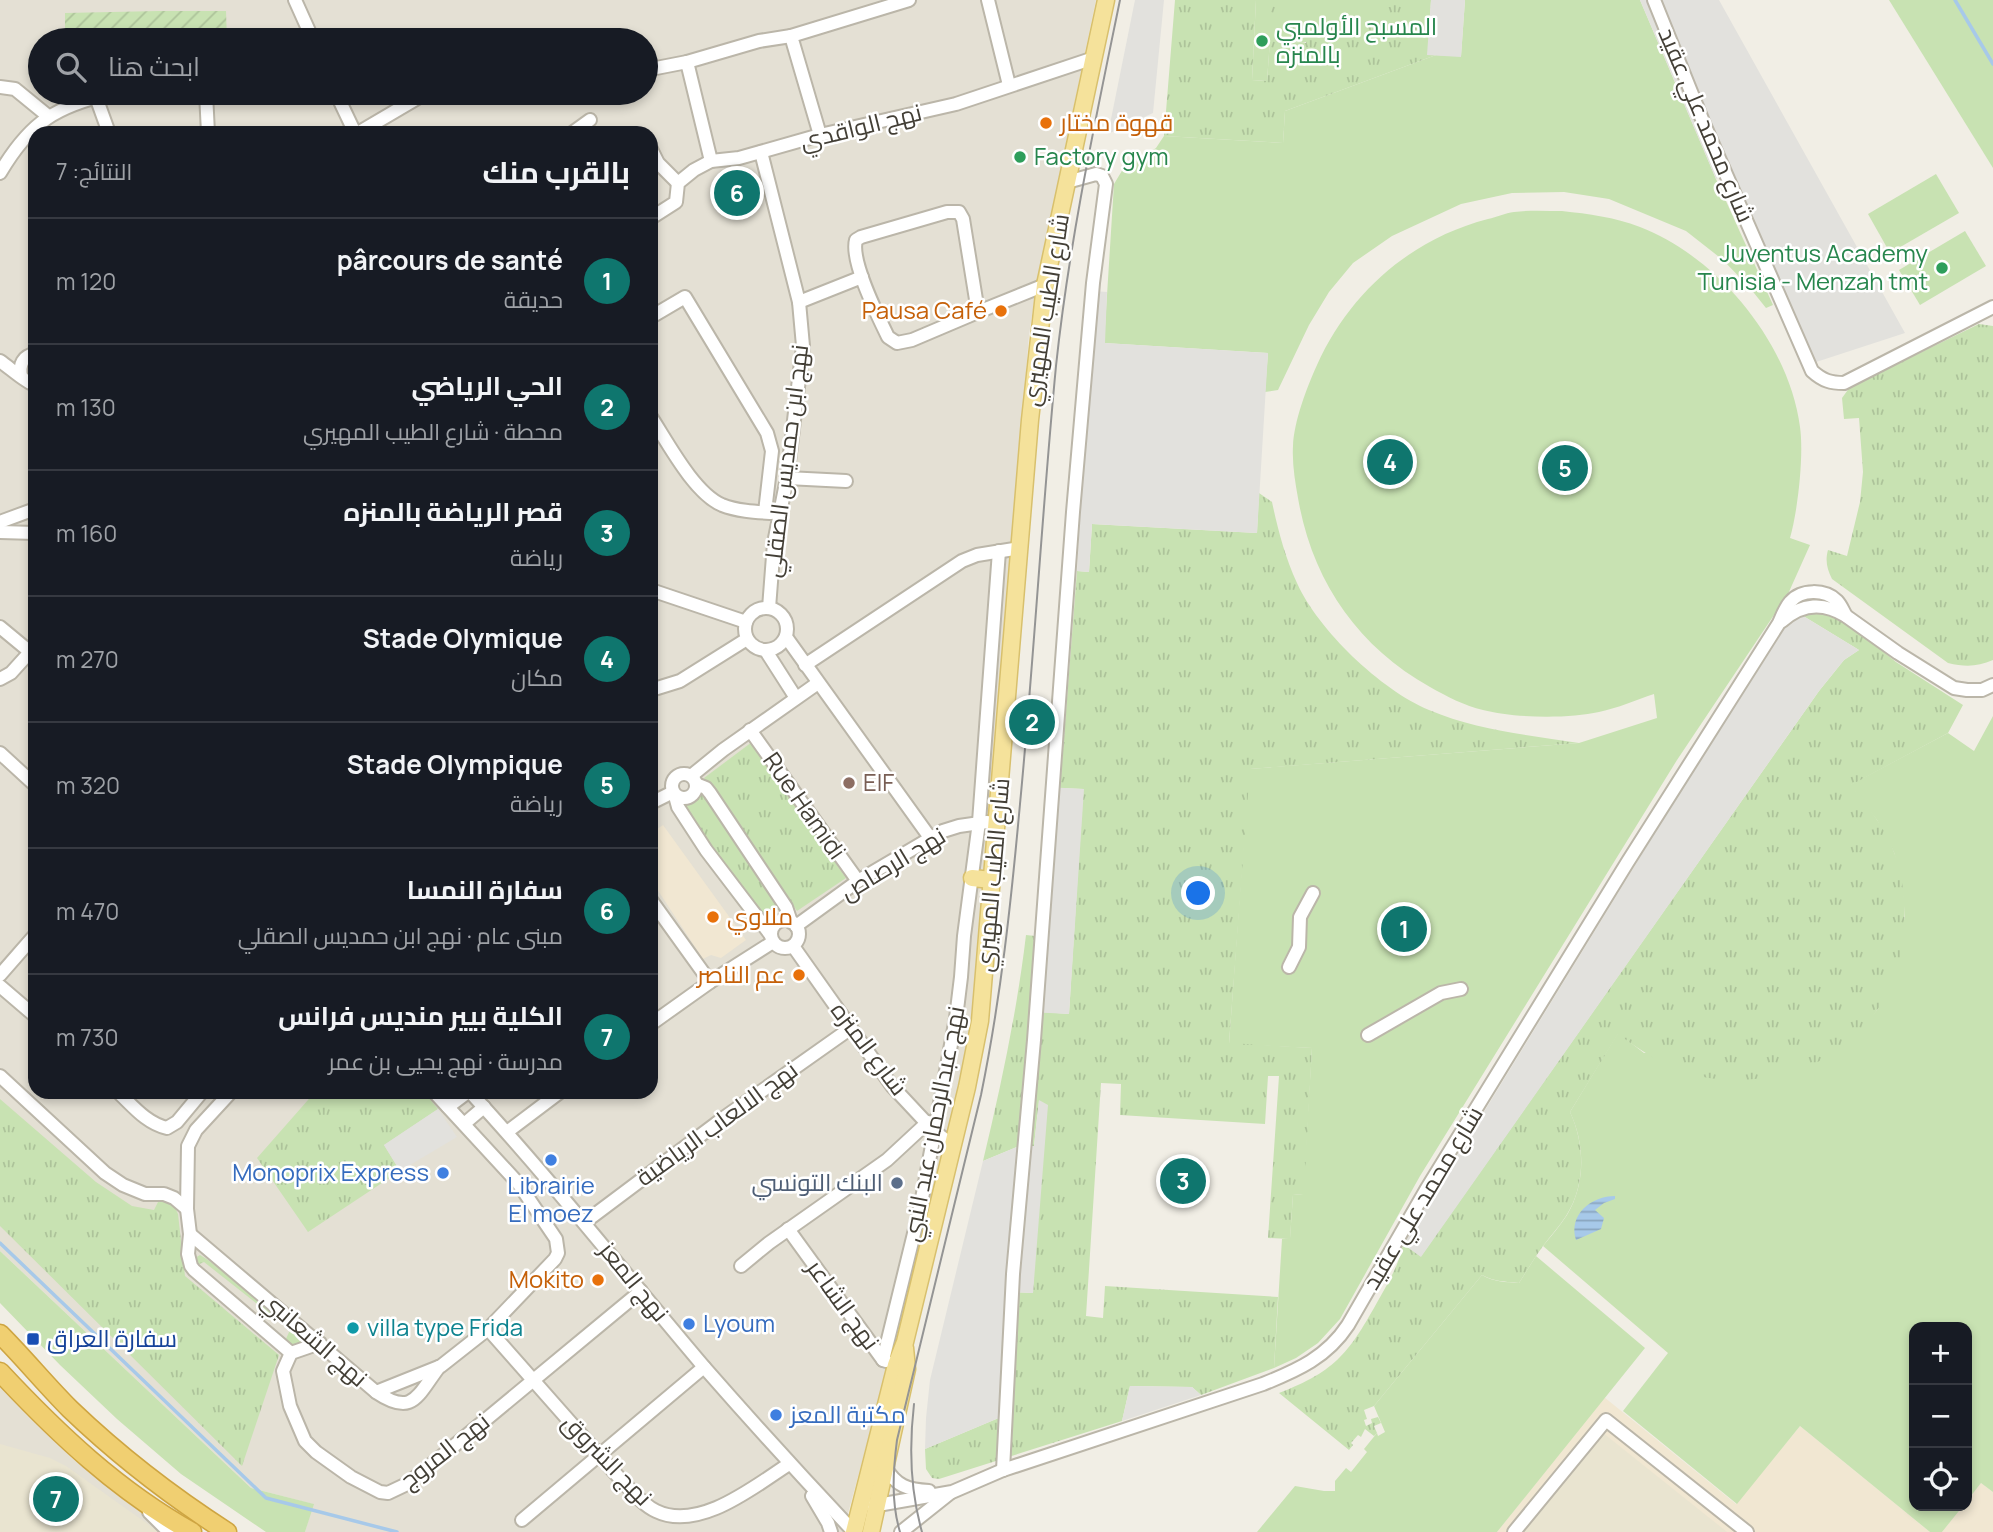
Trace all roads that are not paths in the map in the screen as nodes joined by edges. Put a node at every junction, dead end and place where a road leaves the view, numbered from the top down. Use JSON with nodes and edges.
{"nodes":[{"id":1,"x":295,"y":0,"type":"edge"},
{"id":2,"x":909,"y":0,"type":"edge"},
{"id":3,"x":988,"y":0,"type":"edge"},
{"id":4,"x":1106,"y":0,"type":"edge"},
{"id":5,"x":1654,"y":0,"type":"edge"},
{"id":6,"x":308,"y":28,"type":"edge"},
{"id":7,"x":791,"y":36,"type":"junction"},
{"id":8,"x":1094,"y":58,"type":"junction"},
{"id":9,"x":687,"y":62,"type":"junction"},
{"id":10,"x":658,"y":67,"type":"edge"},
{"id":11,"x":1009,"y":85,"type":"junction"},
{"id":12,"x":0,"y":87,"type":"edge"},
{"id":13,"x":28,"y":100,"type":"edge"},
{"id":14,"x":35,"y":105,"type":"edge"},
{"id":15,"x":71,"y":105,"type":"edge"},
{"id":16,"x":99,"y":105,"type":"edge"},
{"id":17,"x":207,"y":105,"type":"edge"},
{"id":18,"x":342,"y":105,"type":"edge"},
{"id":19,"x":405,"y":105,"type":"edge"},
{"id":20,"x":48,"y":116,"type":"junction"},
{"id":21,"x":590,"y":120,"type":"dead end"},
{"id":22,"x":36,"y":126,"type":"edge"},
{"id":23,"x":107,"y":126,"type":"edge"},
{"id":24,"x":208,"y":126,"type":"edge"},
{"id":25,"x":352,"y":126,"type":"edge"},
{"id":26,"x":368,"y":126,"type":"edge"},
{"id":27,"x":582,"y":126,"type":"edge"},
{"id":28,"x":28,"y":133,"type":"edge"},
{"id":29,"x":820,"y":135,"type":"junction"},
{"id":30,"x":761,"y":152,"type":"junction"},
{"id":31,"x":711,"y":161,"type":"junction"},
{"id":32,"x":658,"y":163,"type":"edge"},
{"id":33,"x":0,"y":173,"type":"edge"},
{"id":34,"x":1067,"y":181,"type":"junction"},
{"id":35,"x":678,"y":183,"type":"junction"},
{"id":36,"x":658,"y":214,"type":"edge"},
{"id":37,"x":862,"y":277,"type":"junction"},
{"id":38,"x":1045,"y":285,"type":"junction"},
{"id":39,"x":799,"y":302,"type":"junction"},
{"id":40,"x":1993,"y":307,"type":"edge"},
{"id":41,"x":978,"y":312,"type":"junction"},
{"id":42,"x":658,"y":313,"type":"edge"},
{"id":43,"x":28,"y":356,"type":"edge"},
{"id":44,"x":0,"y":361,"type":"edge"},
{"id":45,"x":21,"y":376,"type":"junction"},
{"id":46,"x":28,"y":383,"type":"edge"},
{"id":47,"x":658,"y":428,"type":"edge"},
{"id":48,"x":787,"y":478,"type":"junction"},
{"id":49,"x":846,"y":481,"type":"dead end"},
{"id":50,"x":28,"y":512,"type":"edge"},
{"id":51,"x":765,"y":512,"type":"junction"},
{"id":52,"x":779,"y":514,"type":"junction"},
{"id":53,"x":0,"y":522,"type":"edge"},
{"id":54,"x":0,"y":533,"type":"edge"},
{"id":55,"x":28,"y":533,"type":"edge"},
{"id":56,"x":1020,"y":545,"type":"junction"},
{"id":57,"x":999,"y":551,"type":"junction"},
{"id":58,"x":658,"y":592,"type":"edge"},
{"id":59,"x":768,"y":608,"type":"junction"},
{"id":60,"x":746,"y":622,"type":"junction"},
{"id":61,"x":0,"y":627,"type":"edge"},
{"id":62,"x":786,"y":637,"type":"junction"},
{"id":63,"x":747,"y":639,"type":"junction"},
{"id":64,"x":28,"y":651,"type":"edge"},
{"id":65,"x":766,"y":651,"type":"junction"},
{"id":66,"x":28,"y":658,"type":"edge"},
{"id":67,"x":805,"y":665,"type":"junction"},
{"id":68,"x":0,"y":679,"type":"edge"},
{"id":69,"x":818,"y":682,"type":"junction"},
{"id":70,"x":1993,"y":685,"type":"edge"},
{"id":71,"x":658,"y":688,"type":"edge"},
{"id":72,"x":796,"y":698,"type":"junction"},
{"id":73,"x":750,"y":730,"type":"junction"},
{"id":74,"x":0,"y":753,"type":"edge"},
{"id":75,"x":28,"y":779,"type":"edge"},
{"id":76,"x":694,"y":780,"type":"junction"},
{"id":77,"x":674,"y":794,"type":"junction"},
{"id":78,"x":658,"y":800,"type":"edge"},
{"id":79,"x":979,"y":822,"type":"junction"},
{"id":80,"x":998,"y":823,"type":"junction"},
{"id":81,"x":931,"y":839,"type":"junction"},
{"id":82,"x":972,"y":878,"type":"junction"},
{"id":83,"x":992,"y":880,"type":"junction"},
{"id":84,"x":858,"y":881,"type":"junction"},
{"id":85,"x":1313,"y":893,"type":"dead end"},
{"id":86,"x":658,"y":910,"type":"edge"},
{"id":87,"x":794,"y":924,"type":"junction"},
{"id":88,"x":772,"y":938,"type":"junction"},
{"id":89,"x":28,"y":943,"type":"edge"},
{"id":90,"x":793,"y":946,"type":"junction"},
{"id":91,"x":1289,"y":967,"type":"dead end"},
{"id":92,"x":0,"y":975,"type":"edge"},
{"id":93,"x":710,"y":982,"type":"junction"},
{"id":94,"x":0,"y":986,"type":"edge"},
{"id":95,"x":1461,"y":989,"type":"dead end"},
{"id":96,"x":28,"y":1010,"type":"edge"},
{"id":97,"x":658,"y":1019,"type":"edge"},
{"id":98,"x":850,"y":1028,"type":"junction"},
{"id":99,"x":1368,"y":1035,"type":"dead end"},
{"id":100,"x":0,"y":1076,"type":"edge"},
{"id":101,"x":125,"y":1099,"type":"edge"},
{"id":102,"x":196,"y":1099,"type":"edge"},
{"id":103,"x":225,"y":1099,"type":"edge"},
{"id":104,"x":441,"y":1099,"type":"edge"},
{"id":105,"x":459,"y":1099,"type":"edge"},
{"id":106,"x":476,"y":1099,"type":"edge"},
{"id":107,"x":551,"y":1099,"type":"edge"},
{"id":108,"x":448,"y":1107,"type":"junction"},
{"id":109,"x":484,"y":1107,"type":"junction"},
{"id":110,"x":464,"y":1124,"type":"junction"},
{"id":111,"x":931,"y":1127,"type":"junction"},
{"id":112,"x":507,"y":1132,"type":"junction"},
{"id":113,"x":953,"y":1145,"type":"junction"},
{"id":114,"x":187,"y":1209,"type":"junction"},
{"id":115,"x":585,"y":1222,"type":"junction"},
{"id":116,"x":788,"y":1229,"type":"junction"},
{"id":117,"x":190,"y":1234,"type":"junction"},
{"id":118,"x":741,"y":1266,"type":"dead end"},
{"id":119,"x":640,"y":1291,"type":"junction"},
{"id":120,"x":488,"y":1329,"type":"junction"},
{"id":121,"x":0,"y":1334,"type":"edge"},
{"id":122,"x":320,"y":1343,"type":"junction"},
{"id":123,"x":291,"y":1353,"type":"junction"},
{"id":124,"x":895,"y":1364,"type":"junction"},
{"id":125,"x":441,"y":1366,"type":"junction"},
{"id":126,"x":704,"y":1367,"type":"junction"},
{"id":127,"x":0,"y":1372,"type":"edge"},
{"id":128,"x":533,"y":1379,"type":"junction"},
{"id":129,"x":376,"y":1392,"type":"junction"},
{"id":130,"x":598,"y":1455,"type":"junction"},
{"id":131,"x":885,"y":1467,"type":"junction"},
{"id":132,"x":793,"y":1468,"type":"junction"},
{"id":133,"x":1003,"y":1470,"type":"junction"},
{"id":134,"x":956,"y":1490,"type":"junction"},
{"id":135,"x":877,"y":1505,"type":"junction"},
{"id":136,"x":188,"y":1506,"type":"junction"},
{"id":137,"x":860,"y":1509,"type":"junction"},
{"id":138,"x":522,"y":1520,"type":"dead end"},
{"id":139,"x":184,"y":1531,"type":"edge"},
{"id":140,"x":227,"y":1532,"type":"edge"},
{"id":141,"x":235,"y":1532,"type":"edge"},
{"id":142,"x":831,"y":1532,"type":"edge"},
{"id":143,"x":854,"y":1532,"type":"edge"},
{"id":144,"x":871,"y":1532,"type":"edge"},
{"id":145,"x":901,"y":1532,"type":"edge"},
{"id":146,"x":1514,"y":1532,"type":"edge"},
{"id":147,"x":1747,"y":1532,"type":"edge"}],
"edges":[{"from":1,"to":6,"type":"street"},
{"from":2,"to":7,"type":"street"},
{"from":3,"to":11,"type":"street"},
{"from":4,"to":8,"type":"main road","name":"شارع الطيب المهيري"},
{"from":5,"to":40,"type":"street","name":"شارع محمد علي عقيد"},
{"from":7,"to":9,"type":"street"},
{"from":7,"to":29,"type":"street"},
{"from":8,"to":11,"type":"street","name":"نهج الواقدي"},
{"from":8,"to":34,"type":"main road","name":"شارع الطيب المهيري"},
{"from":9,"to":10,"type":"street"},
{"from":9,"to":31,"type":"street"},
{"from":11,"to":29,"type":"street","name":"نهج الواقدي"},
{"from":12,"to":13,"type":"street"},
{"from":14,"to":20,"type":"street"},
{"from":15,"to":20,"type":"street"},
{"from":16,"to":23,"type":"street"},
{"from":17,"to":24,"type":"street"},
{"from":18,"to":25,"type":"street"},
{"from":19,"to":26,"type":"street"},
{"from":20,"to":22,"type":"street"},
{"from":21,"to":27,"type":"street"},
{"from":28,"to":33,"type":"street"},
{"from":29,"to":30,"type":"street","name":"نهج الواقدي"},
{"from":30,"to":31,"type":"street","name":"نهج الواقدي"},
{"from":30,"to":39,"type":"street","name":"نهج ابن حمديس الصقلي"},
{"from":31,"to":35,"type":"street","name":"نهج الواقدي"},
{"from":32,"to":35,"type":"street"},
{"from":34,"to":38,"type":"main road","name":"شارع الطيب المهيري"},
{"from":34,"to":133,"type":"street"},
{"from":35,"to":36,"type":"street","name":"نهج الواقدي"},
{"from":37,"to":39,"type":"street"},
{"from":37,"to":41,"type":"street"},
{"from":37,"to":41,"type":"street"},
{"from":38,"to":41,"type":"street"},
{"from":38,"to":56,"type":"main road","name":"شارع الطيب المهيري"},
{"from":39,"to":48,"type":"street","name":"نهج ابن حمديس الصقلي"},
{"from":42,"to":51,"type":"street"},
{"from":43,"to":45,"type":"street"},
{"from":44,"to":45,"type":"street"},
{"from":45,"to":46,"type":"street"},
{"from":47,"to":51,"type":"street"},
{"from":48,"to":49,"type":"street"},
{"from":48,"to":52,"type":"street","name":"نهج ابن حمديس الصقلي"},
{"from":50,"to":53,"type":"street"},
{"from":51,"to":52,"type":"street"},
{"from":52,"to":59,"type":"street","name":"نهج ابن حمديس الصقلي"},
{"from":54,"to":55,"type":"street"},
{"from":56,"to":57,"type":"street"},
{"from":56,"to":80,"type":"main road","name":"شارع الطيب المهيري"},
{"from":57,"to":67,"type":"street"},
{"from":57,"to":79,"type":"street","name":"نهج عبدالرحمان عبد النبي"},
{"from":58,"to":60,"type":"street"},
{"from":59,"to":60,"type":"street"},
{"from":59,"to":62,"type":"street"},
{"from":60,"to":63,"type":"street"},
{"from":61,"to":64,"type":"street"},
{"from":62,"to":65,"type":"street"},
{"from":62,"to":67,"type":"street"},
{"from":63,"to":65,"type":"street"},
{"from":63,"to":71,"type":"street"},
{"from":65,"to":72,"type":"street"},
{"from":66,"to":68,"type":"street"},
{"from":67,"to":69,"type":"street"},
{"from":69,"to":72,"type":"street"},
{"from":69,"to":81,"type":"street"},
{"from":70,"to":133,"type":"street","name":"شارع محمد علي عقيد"},
{"from":72,"to":73,"type":"street"},
{"from":73,"to":76,"type":"street"},
{"from":73,"to":84,"type":"street","name":"Rue Hamidi"},
{"from":74,"to":75,"type":"street"},
{"from":76,"to":77,"type":"street"},
{"from":76,"to":77,"type":"street"},
{"from":76,"to":87,"type":"street"},
{"from":77,"to":78,"type":"street"},
{"from":77,"to":88,"type":"street"},
{"from":79,"to":80,"type":"street","name":"نهج الرصاص"},
{"from":79,"to":81,"type":"street","name":"نهج الرصاص"},
{"from":79,"to":82,"type":"street","name":"نهج عبدالرحمان عبد النبي"},
{"from":80,"to":83,"type":"main road","name":"شارع الطيب المهيري"},
{"from":81,"to":84,"type":"street","name":"نهج الرصاص"},
{"from":82,"to":83,"type":"main road"},
{"from":82,"to":111,"type":"street","name":"نهج عبدالرحمان عبد النبي"},
{"from":83,"to":113,"type":"main road","name":"شارع الطيب المهيري"},
{"from":84,"to":87,"type":"street","name":"نهج الرصاص"},
{"from":85,"to":91,"type":"street"},
{"from":86,"to":93,"type":"street"},
{"from":87,"to":88,"type":"street","name":"نهج الرصاص"},
{"from":87,"to":90,"type":"street"},
{"from":88,"to":90,"type":"street"},
{"from":88,"to":93,"type":"street","name":"نهج الرصاص"},
{"from":89,"to":92,"type":"street"},
{"from":90,"to":98,"type":"street","name":"شارع المنزه"},
{"from":93,"to":97,"type":"street","name":"نهج الرصاص"},
{"from":94,"to":96,"type":"street"},
{"from":95,"to":99,"type":"street"},
{"from":98,"to":111,"type":"street","name":"شارع المنزه"},
{"from":98,"to":115,"type":"street","name":"نهج الالعاب الرياضية"},
{"from":100,"to":114,"type":"street"},
{"from":101,"to":102,"type":"street"},
{"from":103,"to":114,"type":"street"},
{"from":104,"to":108,"type":"street"},
{"from":105,"to":108,"type":"street"},
{"from":106,"to":109,"type":"street","name":"نهج المعز"},
{"from":107,"to":112,"type":"street"},
{"from":108,"to":110,"type":"street"},
{"from":109,"to":110,"type":"street"},
{"from":109,"to":112,"type":"street","name":"نهج المعز"},
{"from":110,"to":120,"type":"street","name":"نهج الشعانبي"},
{"from":111,"to":113,"type":"street","name":"شارع المنزه"},
{"from":111,"to":116,"type":"street"},
{"from":111,"to":124,"type":"street","name":"نهج عبدالرحمان عبد النبي"},
{"from":112,"to":115,"type":"street","name":"نهج المعز"},
{"from":113,"to":124,"type":"main road","name":"شارع الطيب المهيري"},
{"from":114,"to":117,"type":"street"},
{"from":115,"to":119,"type":"street","name":"نهج المعز"},
{"from":116,"to":118,"type":"street"},
{"from":116,"to":124,"type":"street","name":"نهج الشاعر"},
{"from":117,"to":122,"type":"street","name":"نهج الشعانبي"},
{"from":117,"to":123,"type":"street"},
{"from":119,"to":126,"type":"street","name":"نهج المعز"},
{"from":119,"to":128,"type":"street","name":"نهج المروج"},
{"from":120,"to":125,"type":"street","name":"نهج الشعانبي"},
{"from":120,"to":128,"type":"street","name":"نهج الشروق"},
{"from":121,"to":136,"type":"highway"},
{"from":122,"to":123,"type":"street"},
{"from":122,"to":129,"type":"street","name":"نهج الشعانبي"},
{"from":123,"to":128,"type":"street","name":"نهج المروج"},
{"from":124,"to":131,"type":"main road"},
{"from":124,"to":137,"type":"main road","name":"شارع الطيب المهيري"},
{"from":125,"to":129,"type":"street","name":"نهج الشعانبي"},
{"from":125,"to":129,"type":"street"},
{"from":126,"to":130,"type":"street"},
{"from":126,"to":132,"type":"street","name":"نهج المعز"},
{"from":127,"to":139,"type":"highway"},
{"from":128,"to":130,"type":"street","name":"نهج الشروق"},
{"from":130,"to":132,"type":"street","name":"نهج الشروق"},
{"from":130,"to":138,"type":"street"},
{"from":131,"to":134,"type":"street"},
{"from":131,"to":135,"type":"main road"},
{"from":132,"to":142,"type":"street","name":"نهج المعز"},
{"from":132,"to":143,"type":"street","name":"نهج المعز"},
{"from":133,"to":134,"type":"street","name":"شارع محمد علي عقيد"},
{"from":134,"to":135,"type":"street","name":"شارع محمد علي عقيد"},
{"from":134,"to":145,"type":"street"},
{"from":135,"to":137,"type":"street","name":"شارع محمد علي عقيد"},
{"from":135,"to":144,"type":"main road"},
{"from":136,"to":140,"type":"highway"},
{"from":136,"to":141,"type":"highway"},
{"from":137,"to":143,"type":"main road","name":"شارع الطيب المهيري"},
{"from":146,"to":147,"type":"street"}]}
